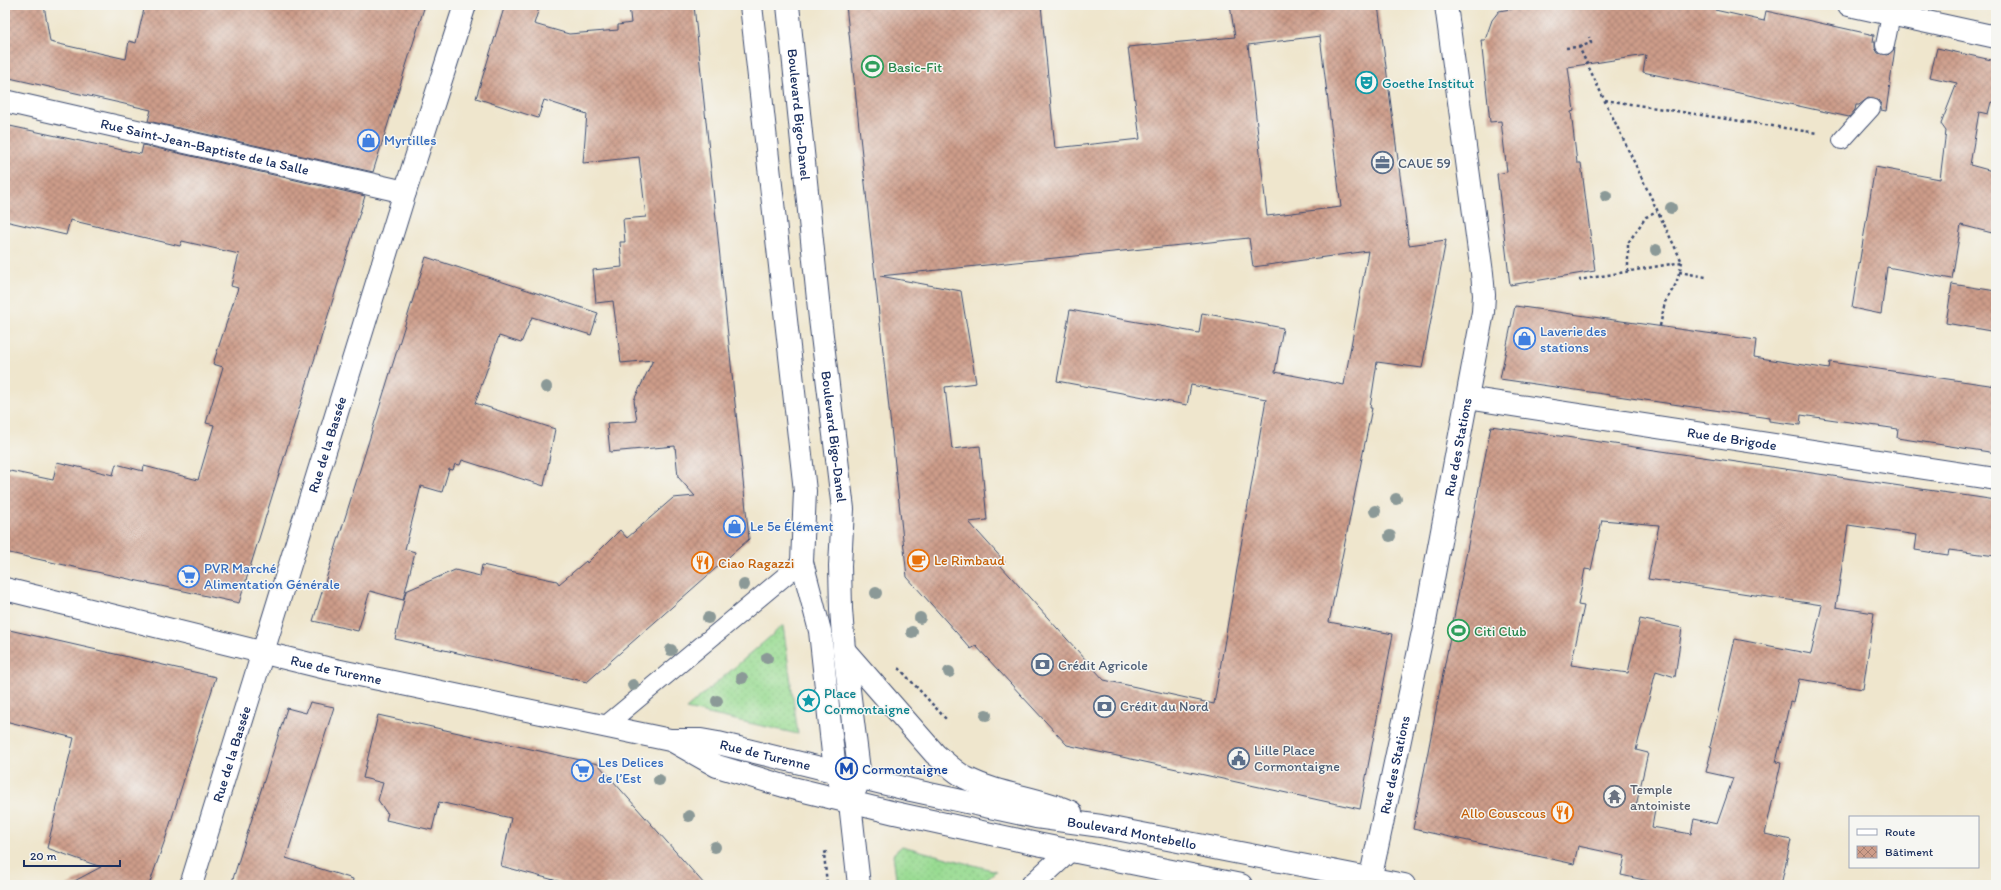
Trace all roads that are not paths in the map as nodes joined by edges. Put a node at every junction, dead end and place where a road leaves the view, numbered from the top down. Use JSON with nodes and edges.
{"nodes":[{"id":1,"x":465,"y":5,"type":"edge"},
{"id":2,"x":751,"y":5,"type":"edge"},
{"id":3,"x":788,"y":5,"type":"edge"},
{"id":4,"x":1446,"y":5,"type":"edge"},
{"id":5,"x":1849,"y":5,"type":"edge"},
{"id":6,"x":1891,"y":14,"type":"junction"},
{"id":7,"x":1996,"y":37,"type":"edge"},
{"id":8,"x":1885,"y":45,"type":"dead end"},
{"id":9,"x":5,"y":101,"type":"edge"},
{"id":10,"x":1871,"y":108,"type":"dead end"},
{"id":11,"x":1842,"y":140,"type":"dead end"},
{"id":12,"x":405,"y":192,"type":"junction"},
{"id":13,"x":1467,"y":398,"type":"junction"},
{"id":14,"x":1996,"y":480,"type":"edge"},
{"id":15,"x":802,"y":562,"type":"junction"},
{"id":16,"x":5,"y":589,"type":"edge"},
{"id":17,"x":844,"y":650,"type":"junction"},
{"id":18,"x":263,"y":652,"type":"junction"},
{"id":19,"x":605,"y":726,"type":"junction"},
{"id":20,"x":670,"y":740,"type":"junction"},
{"id":21,"x":835,"y":772,"type":"junction"},
{"id":22,"x":860,"y":778,"type":"junction"},
{"id":23,"x":850,"y":803,"type":"junction"},
{"id":24,"x":1101,"y":826,"type":"junction"},
{"id":25,"x":1070,"y":850,"type":"junction"},
{"id":26,"x":1370,"y":882,"type":"edge"},
{"id":27,"x":191,"y":885,"type":"edge"},
{"id":28,"x":859,"y":885,"type":"edge"},
{"id":29,"x":1032,"y":885,"type":"edge"},
{"id":30,"x":1241,"y":885,"type":"edge"},
{"id":31,"x":1404,"y":885,"type":"edge"}],
"edges":[{"from":1,"to":12,"type":"main road","name":"Rue de la Bassée"},
{"from":2,"to":15,"type":"main road"},
{"from":3,"to":17,"type":"main road","name":"Boulevard Bigo-Danel"},
{"from":4,"to":13,"type":"main road","name":"Rue des Stations"},
{"from":5,"to":6,"type":"main road"},
{"from":6,"to":7,"type":"main road"},
{"from":6,"to":8,"type":"lane"},
{"from":9,"to":12,"type":"main road","name":"Rue Saint-Jean-Baptiste de la Salle"},
{"from":10,"to":11,"type":"lane"},
{"from":12,"to":18,"type":"main road","name":"Rue de la Bassée"},
{"from":13,"to":14,"type":"main road","name":"Rue de Brigode"},
{"from":13,"to":26,"type":"main road","name":"Rue des Stations"},
{"from":15,"to":19,"type":"lane"},
{"from":15,"to":21,"type":"main road"},
{"from":16,"to":18,"type":"main road","name":"Rue de Turenne"},
{"from":17,"to":22,"type":"main road","name":"Boulevard Bigo-Danel"},
{"from":17,"to":24,"type":"main road"},
{"from":18,"to":19,"type":"main road","name":"Rue de Turenne"},
{"from":18,"to":27,"type":"main road","name":"Rue de la Bassée"},
{"from":19,"to":20,"type":"main road","name":"Rue de Turenne"},
{"from":20,"to":21,"type":"main road","name":"Rue de Turenne"},
{"from":20,"to":23,"type":"main road","name":"Rue de Turenne"},
{"from":21,"to":22,"type":"main road","name":"Rue de Turenne"},
{"from":21,"to":23,"type":"main road"},
{"from":22,"to":23,"type":"main road","name":"Boulevard Bigo-Danel"},
{"from":22,"to":24,"type":"main road","name":"Boulevard Montebello"},
{"from":23,"to":25,"type":"main road","name":"Boulevard Montebello"},
{"from":23,"to":28,"type":"main road"},
{"from":24,"to":26,"type":"main road","name":"Boulevard Montebello"},
{"from":25,"to":29,"type":"main road"},
{"from":25,"to":30,"type":"main road","name":"Boulevard Montebello"},
{"from":26,"to":31,"type":"main road","name":"Boulevard Montebello"}]}
